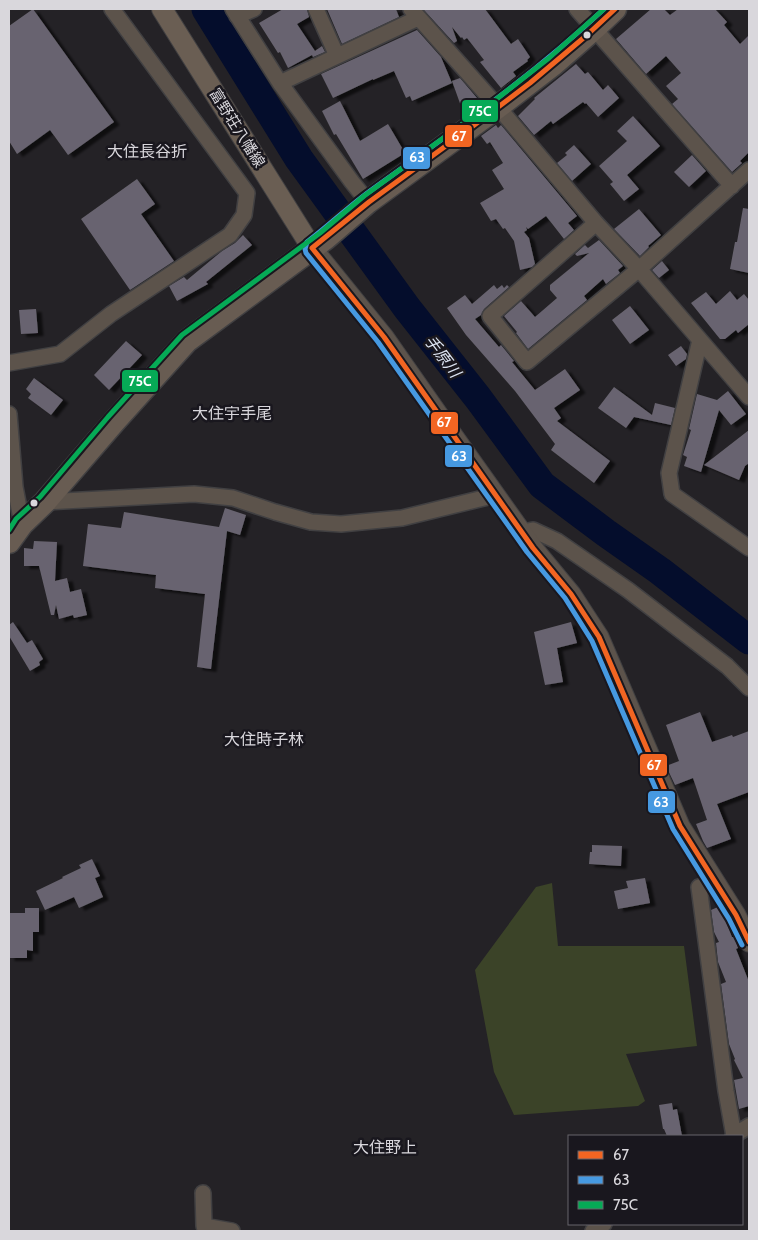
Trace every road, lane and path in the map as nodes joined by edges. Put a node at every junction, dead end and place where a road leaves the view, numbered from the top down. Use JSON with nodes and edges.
{"nodes":[{"id":1,"x":112,"y":9,"type":"edge"},
{"id":2,"x":162,"y":9,"type":"edge"},
{"id":3,"x":254,"y":9,"type":"edge"},
{"id":4,"x":316,"y":9,"type":"edge"},
{"id":5,"x":577,"y":9,"type":"edge"},
{"id":6,"x":615,"y":9,"type":"edge"},
{"id":7,"x":235,"y":13,"type":"edge"},
{"id":8,"x":414,"y":13,"type":"edge"},
{"id":9,"x":595,"y":28,"type":"junction"},
{"id":10,"x":338,"y":56,"type":"junction"},
{"id":11,"x":280,"y":84,"type":"junction"},
{"id":12,"x":498,"y":108,"type":"junction"},
{"id":13,"x":749,"y":170,"type":"edge"},
{"id":14,"x":732,"y":186,"type":"junction"},
{"id":15,"x":365,"y":205,"type":"junction"},
{"id":16,"x":596,"y":222,"type":"junction"},
{"id":17,"x":319,"y":244,"type":"junction"},
{"id":18,"x":639,"y":269,"type":"junction"},
{"id":19,"x":700,"y":340,"type":"junction"},
{"id":20,"x":9,"y":363,"type":"edge"},
{"id":21,"x":749,"y":397,"type":"edge"},
{"id":22,"x":9,"y":414,"type":"edge"},
{"id":23,"x":12,"y":487,"type":"edge"},
{"id":24,"x":496,"y":495,"type":"junction"},
{"id":25,"x":45,"y":502,"type":"junction"},
{"id":26,"x":22,"y":524,"type":"junction"},
{"id":27,"x":523,"y":532,"type":"junction"},
{"id":28,"x":9,"y":542,"type":"edge"},
{"id":29,"x":749,"y":548,"type":"edge"},
{"id":30,"x":749,"y":688,"type":"edge"},
{"id":31,"x":699,"y":887,"type":"dead end"},
{"id":32,"x":749,"y":942,"type":"edge"},
{"id":33,"x":749,"y":1126,"type":"edge"},
{"id":34,"x":734,"y":1135,"type":"edge"},
{"id":35,"x":736,"y":1135,"type":"edge"},
{"id":36,"x":203,"y":1193,"type":"dead end"},
{"id":37,"x":232,"y":1231,"type":"edge"}],
"edges":[{"from":1,"to":20,"type":"street"},
{"from":2,"to":17,"type":"main road","name":"富野荘八幡線"},
{"from":3,"to":7,"type":"street"},
{"from":4,"to":10,"type":"street"},
{"from":5,"to":9,"type":"street"},
{"from":6,"to":9,"type":"main road"},
{"from":7,"to":11,"type":"street"},
{"from":8,"to":10,"type":"street"},
{"from":8,"to":12,"type":"street"},
{"from":9,"to":12,"type":"main road"},
{"from":9,"to":14,"type":"street"},
{"from":10,"to":11,"type":"street"},
{"from":11,"to":15,"type":"street"},
{"from":12,"to":15,"type":"main road"},
{"from":12,"to":16,"type":"street"},
{"from":13,"to":14,"type":"street"},
{"from":14,"to":18,"type":"street"},
{"from":15,"to":17,"type":"main road"},
{"from":16,"to":18,"type":"street"},
{"from":16,"to":18,"type":"street"},
{"from":17,"to":24,"type":"street"},
{"from":17,"to":25,"type":"main road"},
{"from":18,"to":19,"type":"street"},
{"from":19,"to":21,"type":"street"},
{"from":19,"to":29,"type":"street"},
{"from":22,"to":23,"type":"street"},
{"from":23,"to":26,"type":"street"},
{"from":24,"to":25,"type":"street"},
{"from":24,"to":27,"type":"street"},
{"from":25,"to":26,"type":"main road"},
{"from":26,"to":28,"type":"main road"},
{"from":27,"to":30,"type":"street"},
{"from":27,"to":32,"type":"street"},
{"from":31,"to":34,"type":"street"},
{"from":33,"to":35,"type":"street"},
{"from":36,"to":37,"type":"street"}]}
